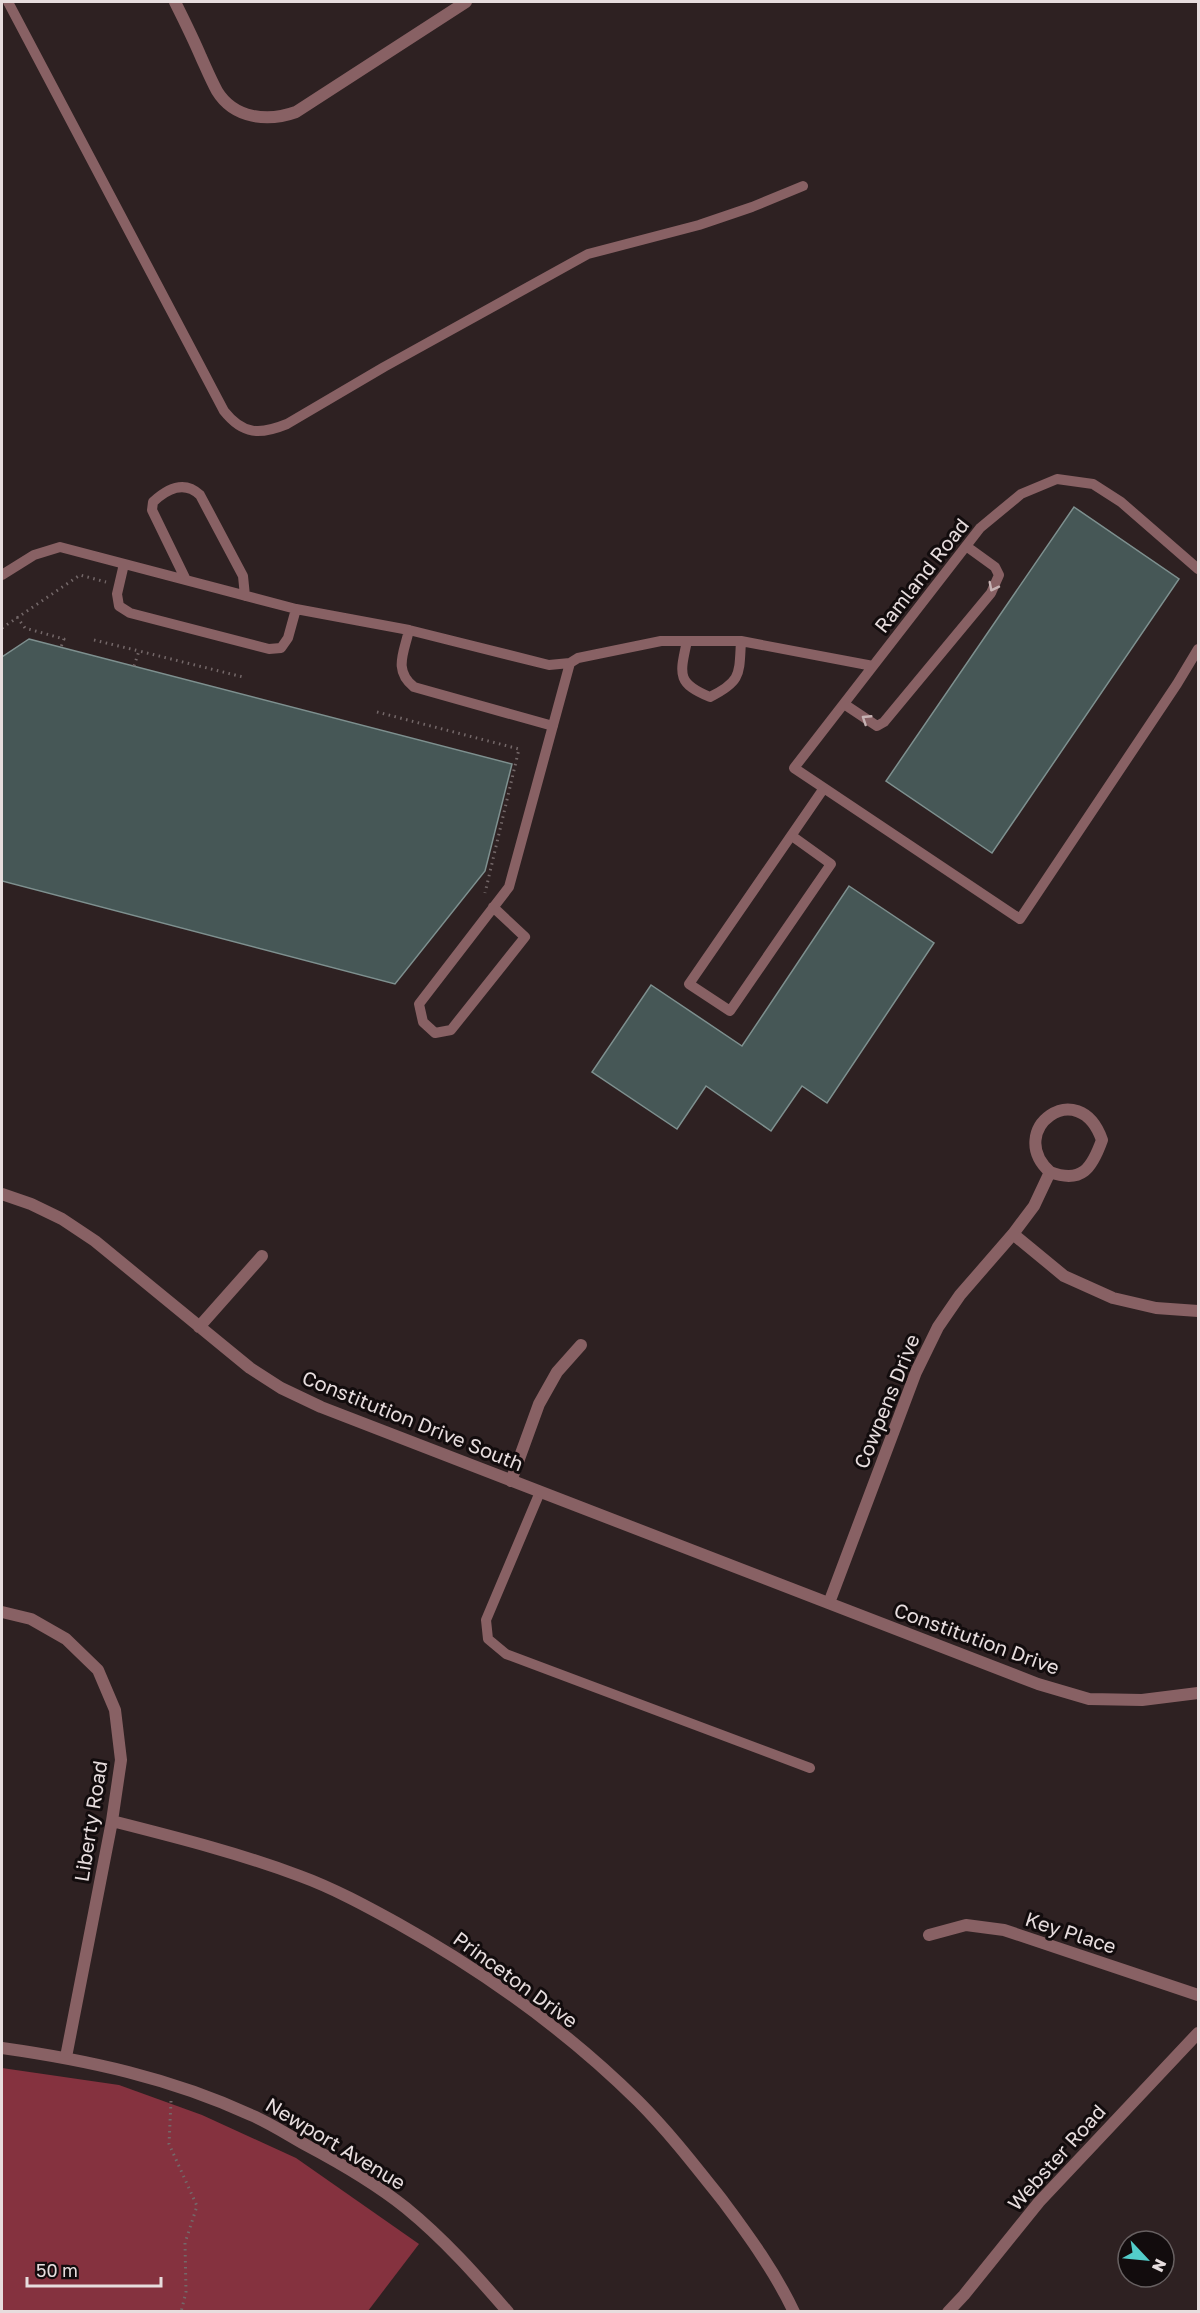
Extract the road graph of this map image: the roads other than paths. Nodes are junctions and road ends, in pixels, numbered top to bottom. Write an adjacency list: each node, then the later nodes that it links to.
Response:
1 (8, 2): 4 (lane)
2 (175, 2): 3 (street)
3 (466, 2)
4 (803, 186)
5 (966, 546): 7 (lane, Ramland Road); 17 (lane, Ramland Road); 18 (lane, one-way to 18)
6 (124, 564): 8 (lane); 9 (lane); 11 (lane)
7 (1198, 569)
8 (2, 575)
9 (186, 580): 10 (lane); 10 (lane)
10 (245, 596): 11 (lane)
11 (296, 609): 12 (lane)
12 (409, 630): 16 (lane); 19 (lane)
13 (687, 641): 14 (lane); 14 (lane); 16 (lane)
14 (741, 641): 17 (lane)
15 (1198, 649): 20 (lane)
16 (570, 663): 19 (lane)
17 (873, 666): 18 (lane, Ramland Road)
18 (844, 704): 20 (lane, Ramland Road)
19 (553, 726): 22 (lane)
20 (824, 788): 21 (lane)
21 (792, 836): 21 (lane)
22 (493, 907): 22 (lane)
23 (1050, 1172): 23 (street); 25 (street, Cowpens Drive)
24 (2, 1194): 28 (street, Constitution Drive South)
25 (1013, 1234): 27 (street); 33 (street, Cowpens Drive)
26 (262, 1256): 28 (street)
27 (1198, 1311)
28 (199, 1327): 30 (street, Constitution Drive South)
29 (581, 1345): 30 (street)
30 (511, 1481): 31 (street, Constitution Drive South)
31 (540, 1492): 32 (street, Constitution Drive South); 36 (lane)
32 (749, 1573): 33 (street, Constitution Drive)
33 (829, 1604): 35 (street, Constitution Drive)
34 (2, 1612): 37 (street, Liberty Road)
35 (1198, 1693)
36 (810, 1768)
37 (112, 1821): 42 (street, Liberty Road); 44 (street, Princeton Drive)
38 (929, 1935): 39 (street, Key Place)
39 (1198, 1995)
40 (1198, 2033): 45 (street, Webster Road)
41 (2, 2048): 42 (street, Newport Avenue)
42 (66, 2057): 43 (street, Newport Avenue)
43 (508, 2312)
44 (794, 2312)
45 (948, 2312)

